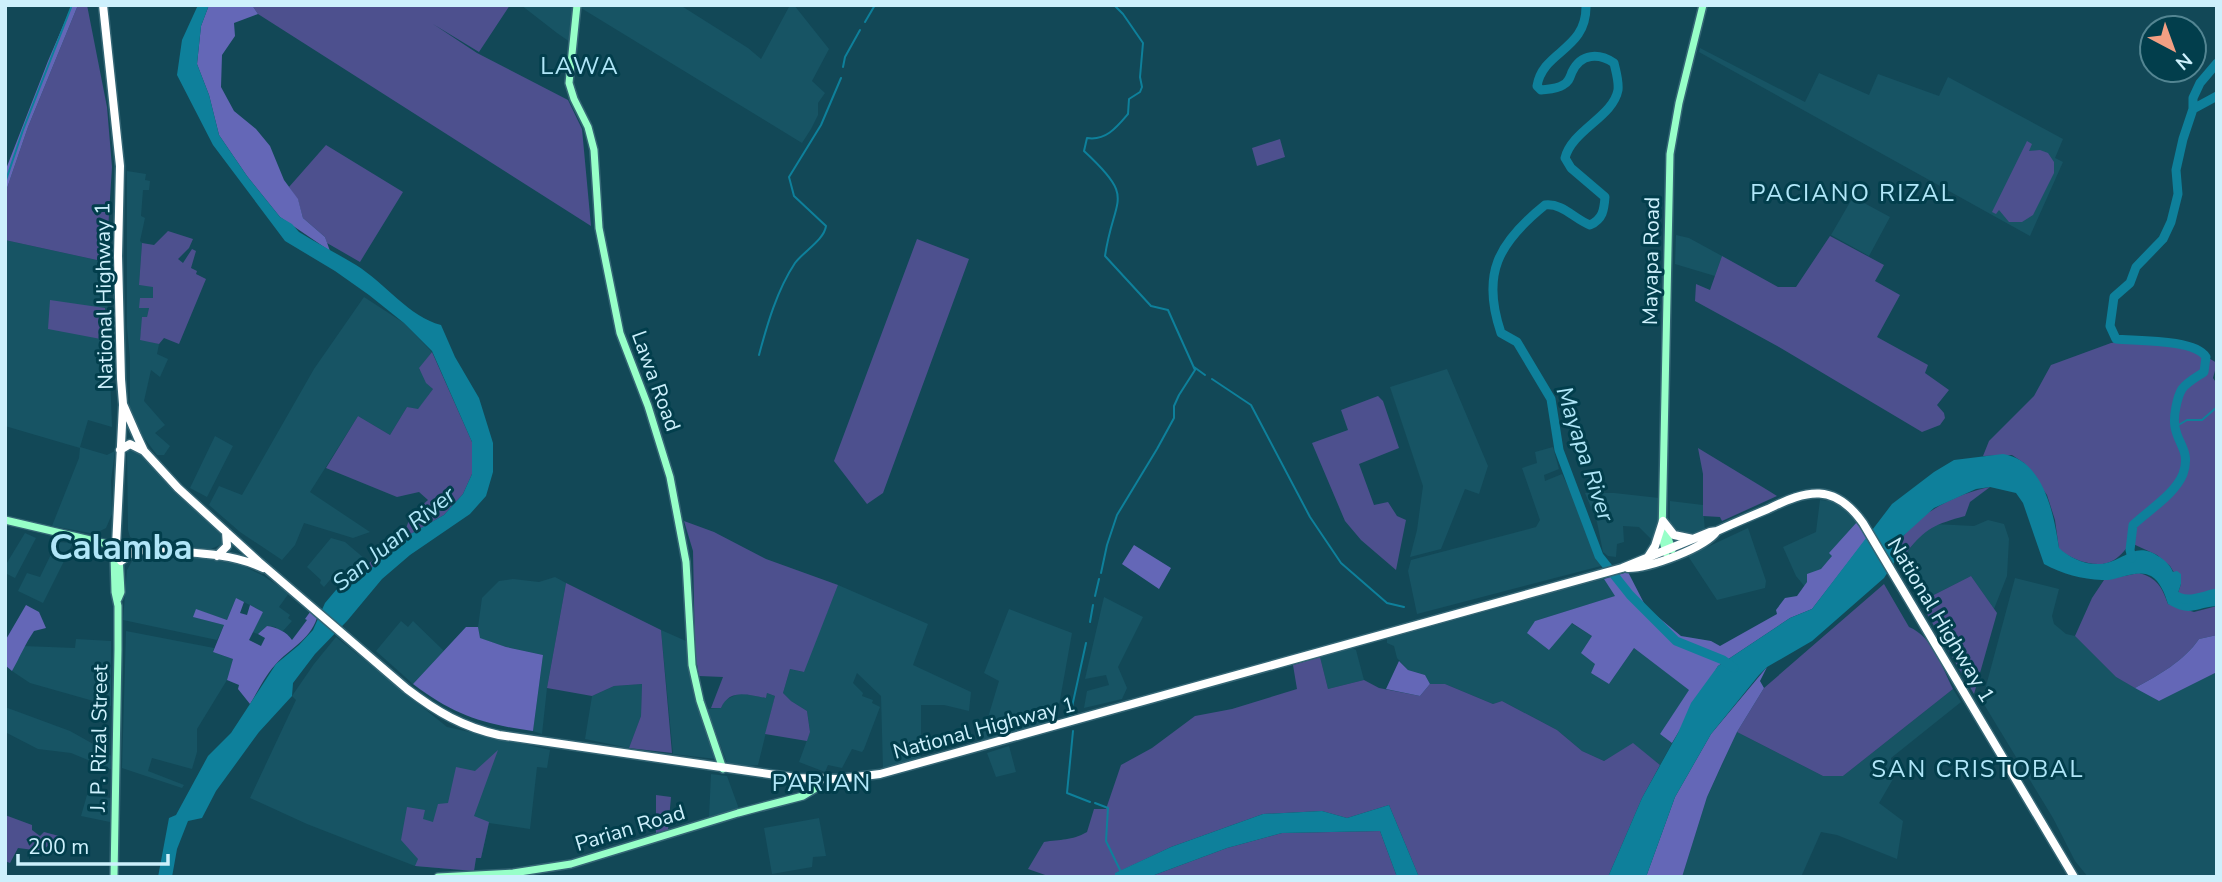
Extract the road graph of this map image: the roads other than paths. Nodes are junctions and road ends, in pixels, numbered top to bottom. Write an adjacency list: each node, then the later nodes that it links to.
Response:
1 (103, 5): 4 (highway, National Highway 1)
2 (577, 5): 23 (main road, Lawa Road)
3 (1703, 5): 10 (main road, Mayapa Road)
4 (123, 404): 5 (highway, National Highway 1); 6 (highway)
5 (136, 436): 6 (highway); 8 (highway, National Highway 1)
6 (120, 439): 7 (highway)
7 (120, 450): 8 (highway); 14 (highway)
8 (144, 451): 11 (highway, National Highway 1)
9 (5, 520): 14 (main road)
10 (1663, 521): 13 (highway); 16 (main road, Mayapa Road); 18 (highway)
11 (226, 531): 17 (highway); 21 (highway, National Highway 1)
12 (1717, 531): 13 (highway, National Highway 1); 16 (highway, National Highway 1); 27 (highway, National Highway 1)
13 (1693, 539): 16 (highway, National Highway 1)
14 (116, 547): 15 (highway, National Highway 1); 19 (main road, J. P. Rizal Street); 22 (main road, J. P. Rizal Street)
15 (142, 551): 17 (highway, National Highway 1); 19 (highway)
16 (1670, 553): 18 (highway, National Highway 1); 20 (highway, National Highway 1)
17 (218, 556): 21 (highway, National Highway 1)
18 (1647, 557): 20 (highway, National Highway 1)
19 (121, 561): 22 (main road, J. P. Rizal Street)
20 (1622, 568): 24 (highway, National Highway 1)
21 (269, 571): 23 (highway, National Highway 1)
22 (117, 600): 25 (main road, J. P. Rizal Street)
23 (723, 769): 24 (highway, National Highway 1)
24 (819, 779): 26 (main road, Parian Road)
25 (114, 877)
26 (438, 877)
27 (2074, 877)

